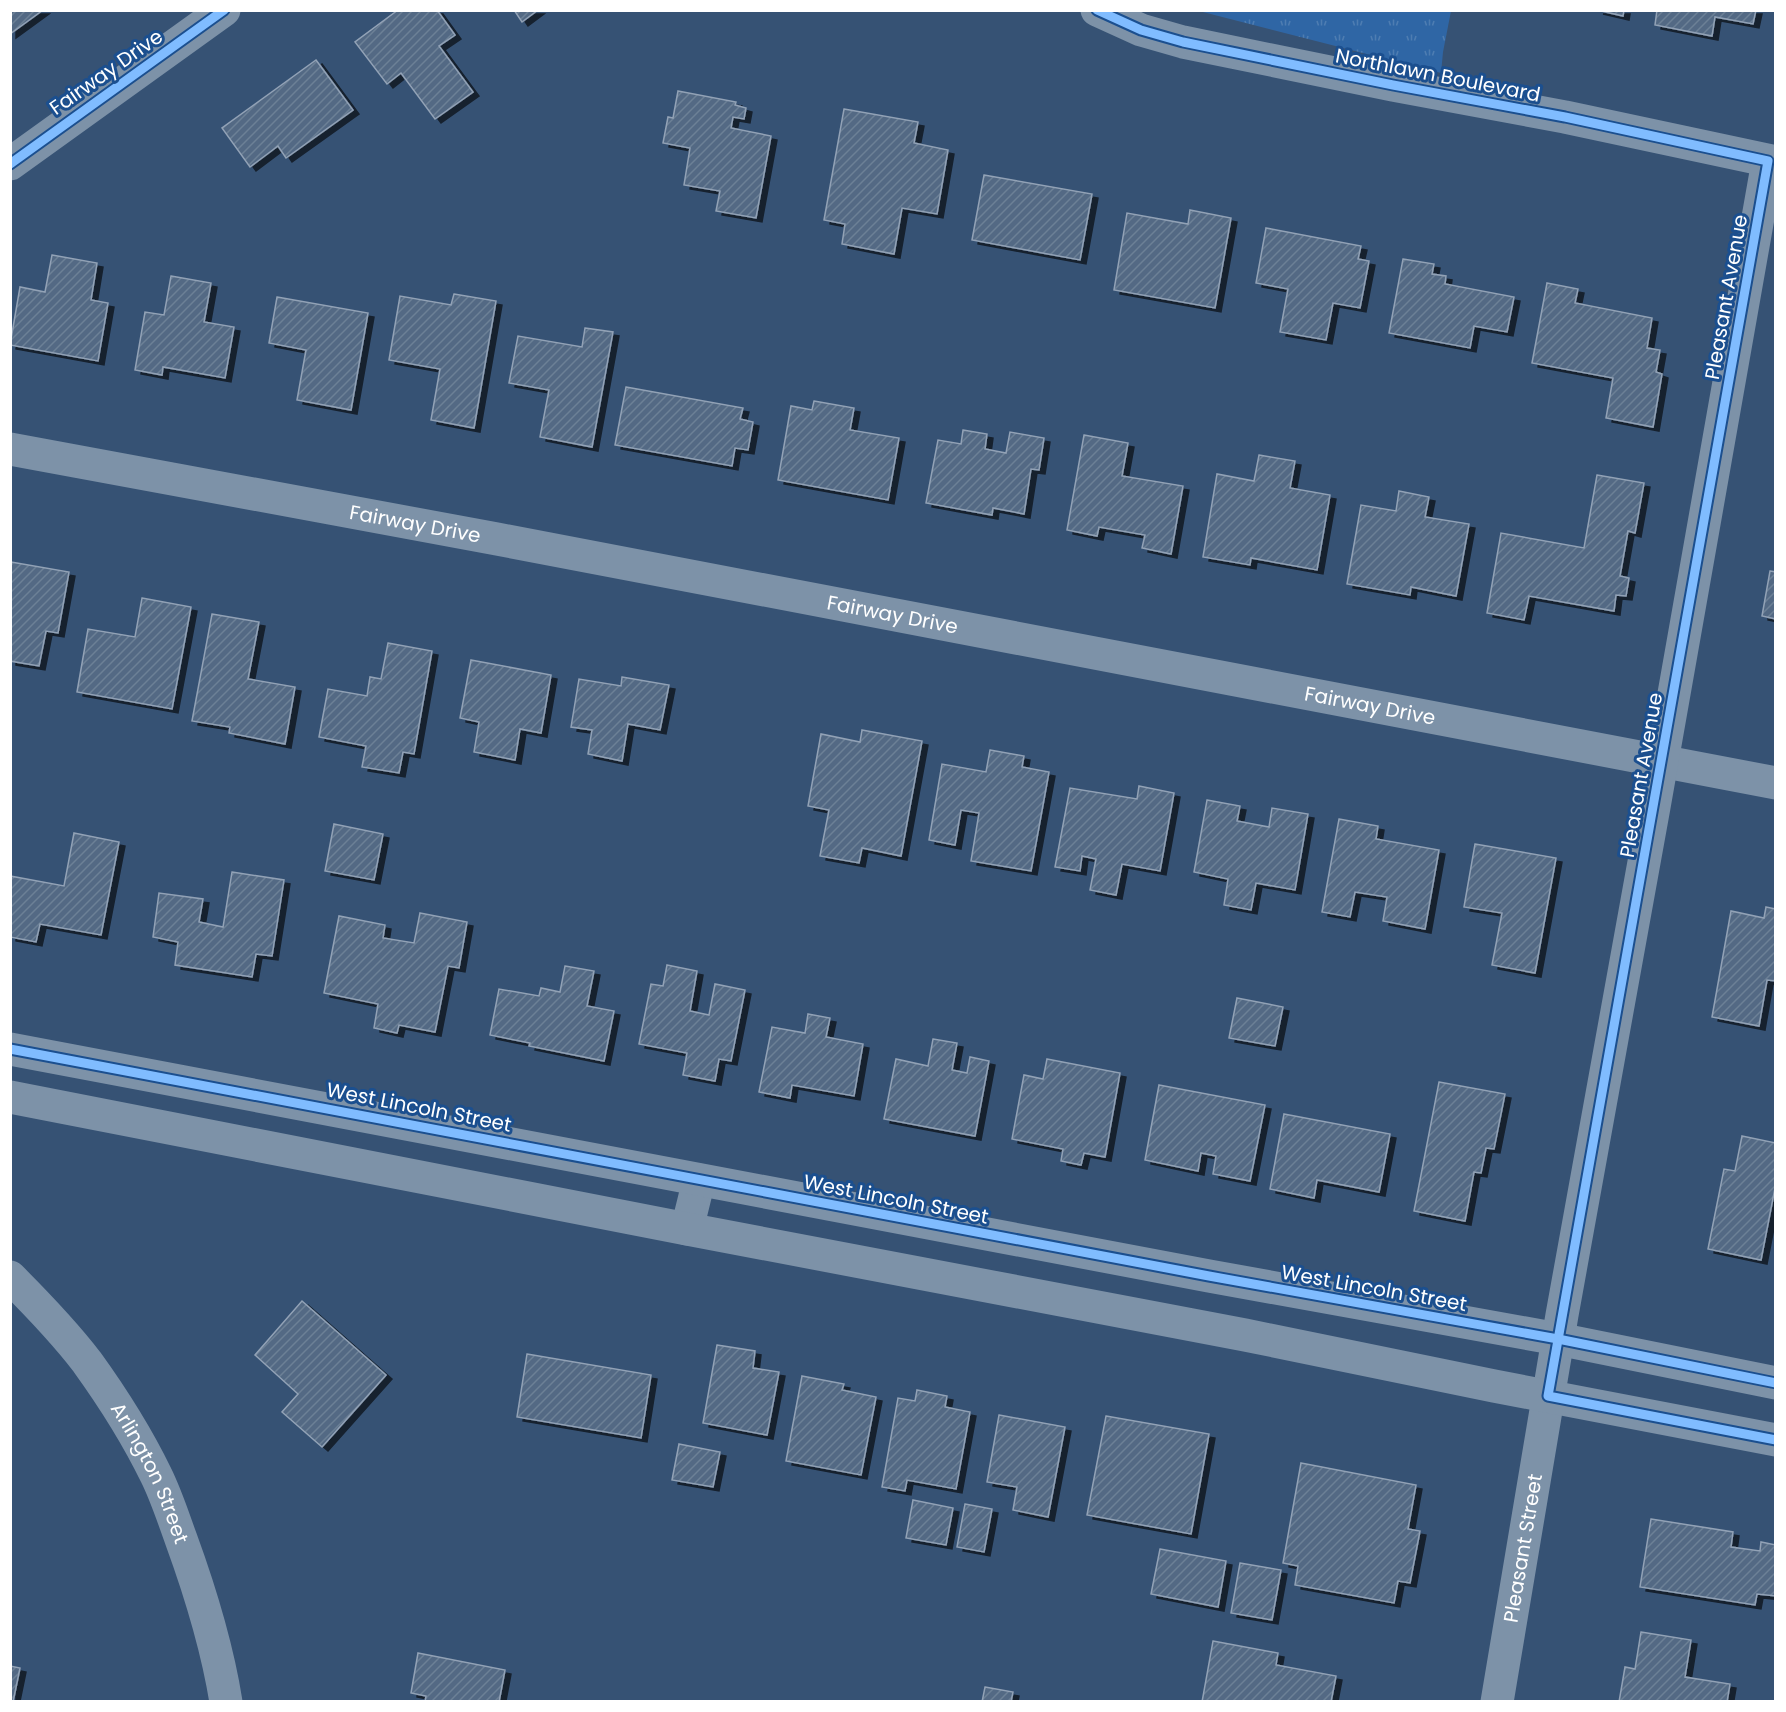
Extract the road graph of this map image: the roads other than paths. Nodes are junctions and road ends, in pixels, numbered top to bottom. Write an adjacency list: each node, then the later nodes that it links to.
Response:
1 (224, 10): 4 (street, Fairway Drive)
2 (1097, 10): 3 (street, Northlawn Boulevard)
3 (1772, 161): 6 (street, Pleasant Avenue)
4 (10, 164)
5 (10, 449): 6 (street, Fairway Drive)
6 (1662, 761): 7 (street, Fairway Drive); 13 (street, Pleasant Avenue)
7 (1776, 783)
8 (10, 1049): 10 (street, West Lincoln Street)
9 (10, 1097): 11 (street)
10 (699, 1180): 11 (street); 13 (street, West Lincoln Street)
11 (687, 1229): 15 (street)
12 (10, 1277): 17 (street, Arlington Street)
13 (1558, 1339): 14 (street, West Lincoln Street); 15 (street, Pleasant Avenue)
14 (1776, 1383)
15 (1548, 1396): 16 (street); 18 (street, Pleasant Street)
16 (1776, 1440)
17 (226, 1701)
18 (1497, 1701)

